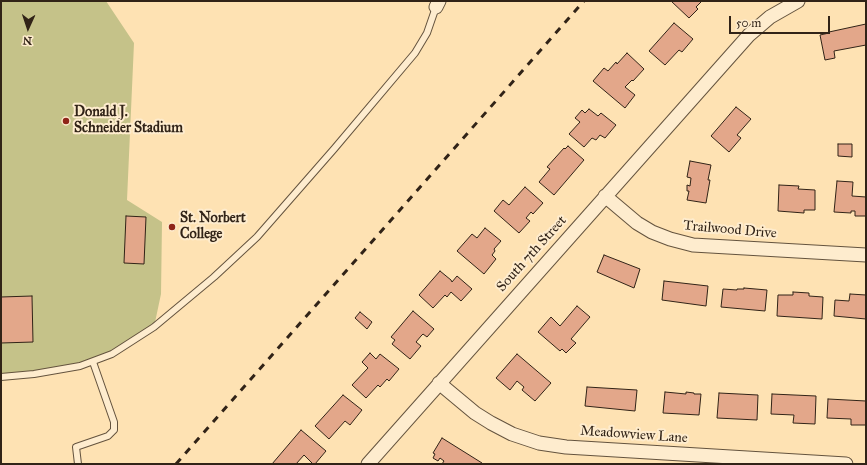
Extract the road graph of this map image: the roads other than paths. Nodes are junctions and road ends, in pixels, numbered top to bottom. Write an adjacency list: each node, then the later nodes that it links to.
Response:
1 (798, 1): 3 (street, South 7th Street)
2 (438, 4): 5 (lane)
3 (605, 196): 4 (street, Trailwood Drive); 7 (street, South 7th Street)
4 (866, 255)
5 (93, 362): 6 (lane); 9 (lane)
6 (1, 376)
7 (439, 383): 8 (street, Meadowview Lane); 10 (street, South 7th Street)
8 (787, 462): 11 (street, Meadowview Lane)
9 (78, 464)
10 (368, 464)
11 (846, 464)

